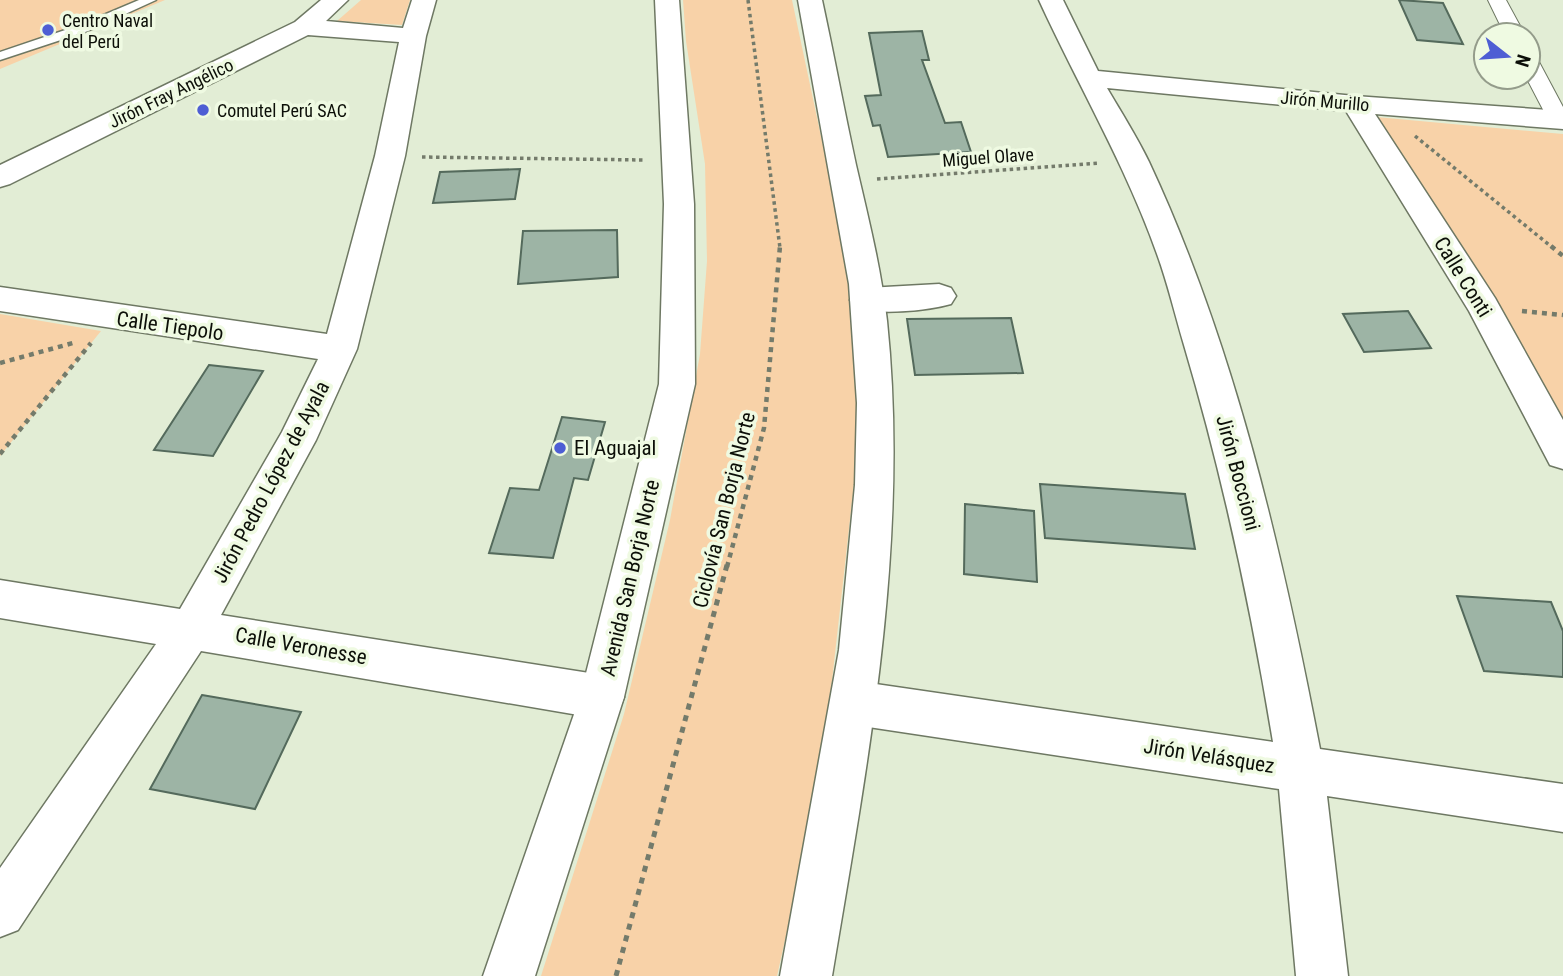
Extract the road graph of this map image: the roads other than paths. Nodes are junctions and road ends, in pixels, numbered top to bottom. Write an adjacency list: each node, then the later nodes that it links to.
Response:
1 (150, 0): 11 (lane)
2 (336, 0): 9 (street, Jirón Fray Angélico)
3 (424, 0): 10 (street, Jirón Pedro López de Ayala)
4 (667, 0): 24 (street, Avenida San Borja Norte)
5 (810, 0): 19 (street)
6 (1051, 0): 12 (street, Jirón Boccioni)
7 (1497, 0): 8 (street)
8 (1508, 21)
9 (304, 27): 10 (street); 16 (street, Jirón Fray Angélico)
10 (413, 36): 20 (street, Jirón Pedro López de Ayala)
11 (0, 56)
12 (1088, 78): 14 (street, Jirón Murillo); 26 (street, Jirón Boccioni)
13 (1542, 85): 15 (street)
14 (1355, 104): 15 (street, Jirón Murillo); 21 (street, Calle Conti)
15 (1561, 120)
16 (0, 177)
17 (939, 296): 19 (street)
18 (0, 299): 20 (street, Calle Tiepolo)
19 (867, 300): 25 (street)
20 (340, 349): 23 (street, Jirón Pedro López de Ayala)
21 (1563, 454)
22 (0, 599): 23 (street, Calle Veronesse)
23 (192, 628): 24 (street, Calle Veronesse); 28 (street, Jirón Pedro López de Ayala)
24 (602, 697): 29 (street, Avenida San Borja Norte)
25 (855, 703): 26 (street, Jirón Velásquez); 30 (street)
26 (1301, 770): 27 (street, Jirón Velásquez); 31 (street, Jirón Boccioni)
27 (1563, 808)
28 (0, 912)
29 (509, 976)
30 (806, 976)
31 (1322, 976)

